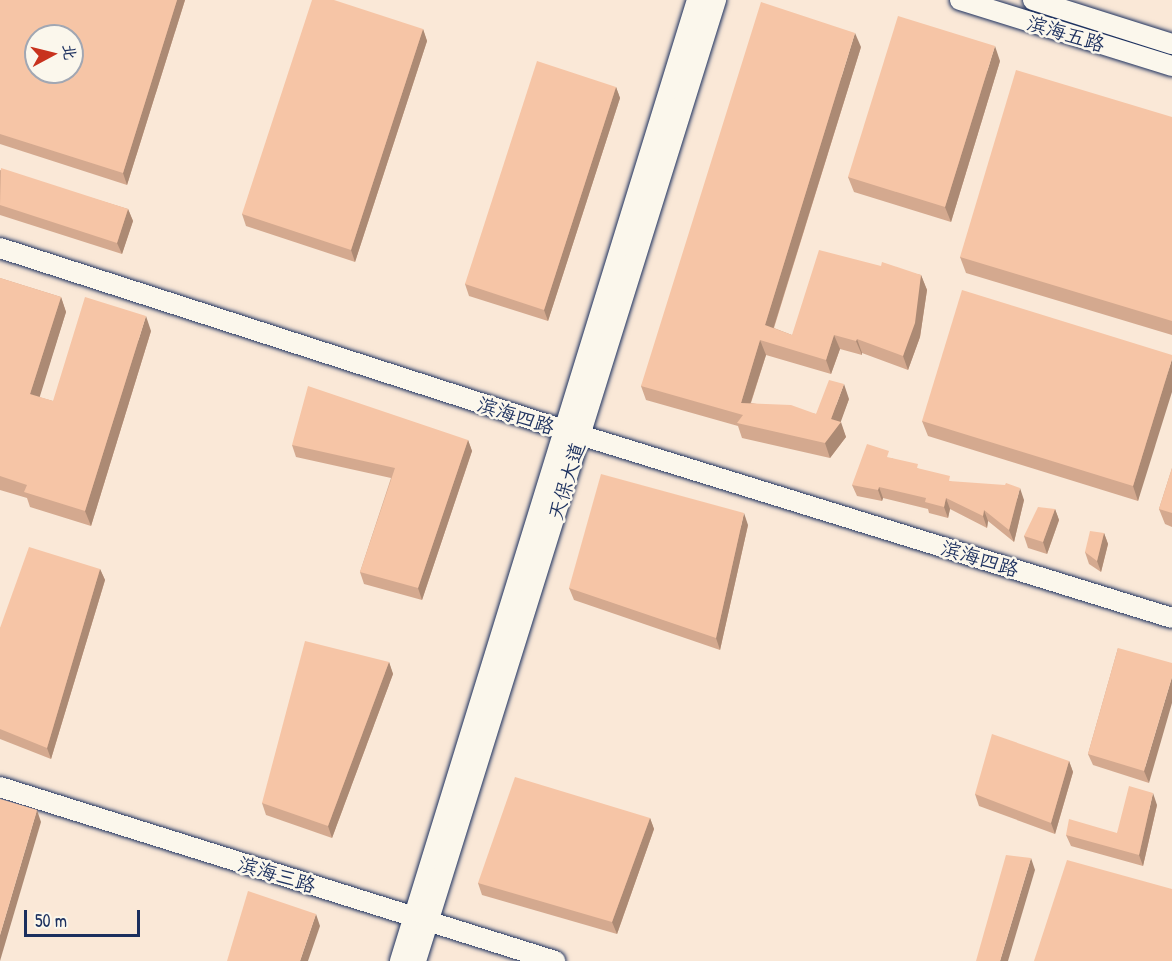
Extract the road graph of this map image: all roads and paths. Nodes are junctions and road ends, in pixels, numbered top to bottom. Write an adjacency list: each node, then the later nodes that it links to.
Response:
1 (697, 0): 8 (street, 天保大道)
2 (716, 0): 8 (street, 天保大道)
3 (960, 0): 6 (street, 滨海五路)
4 (1033, 0): 5 (street, 滨海五路)
5 (1172, 44)
6 (1172, 66)
7 (0, 248): 8 (street, 滨海四路)
8 (572, 432): 9 (street, 滨海四路); 11 (street, 天保大道)
9 (1172, 618)
10 (0, 787): 11 (street, 滨海三路)
11 (421, 919): 12 (street, 天保大道); 13 (street, 天保大道); 14 (street, 滨海三路)
12 (400, 961)
13 (416, 961)
14 (555, 961)

